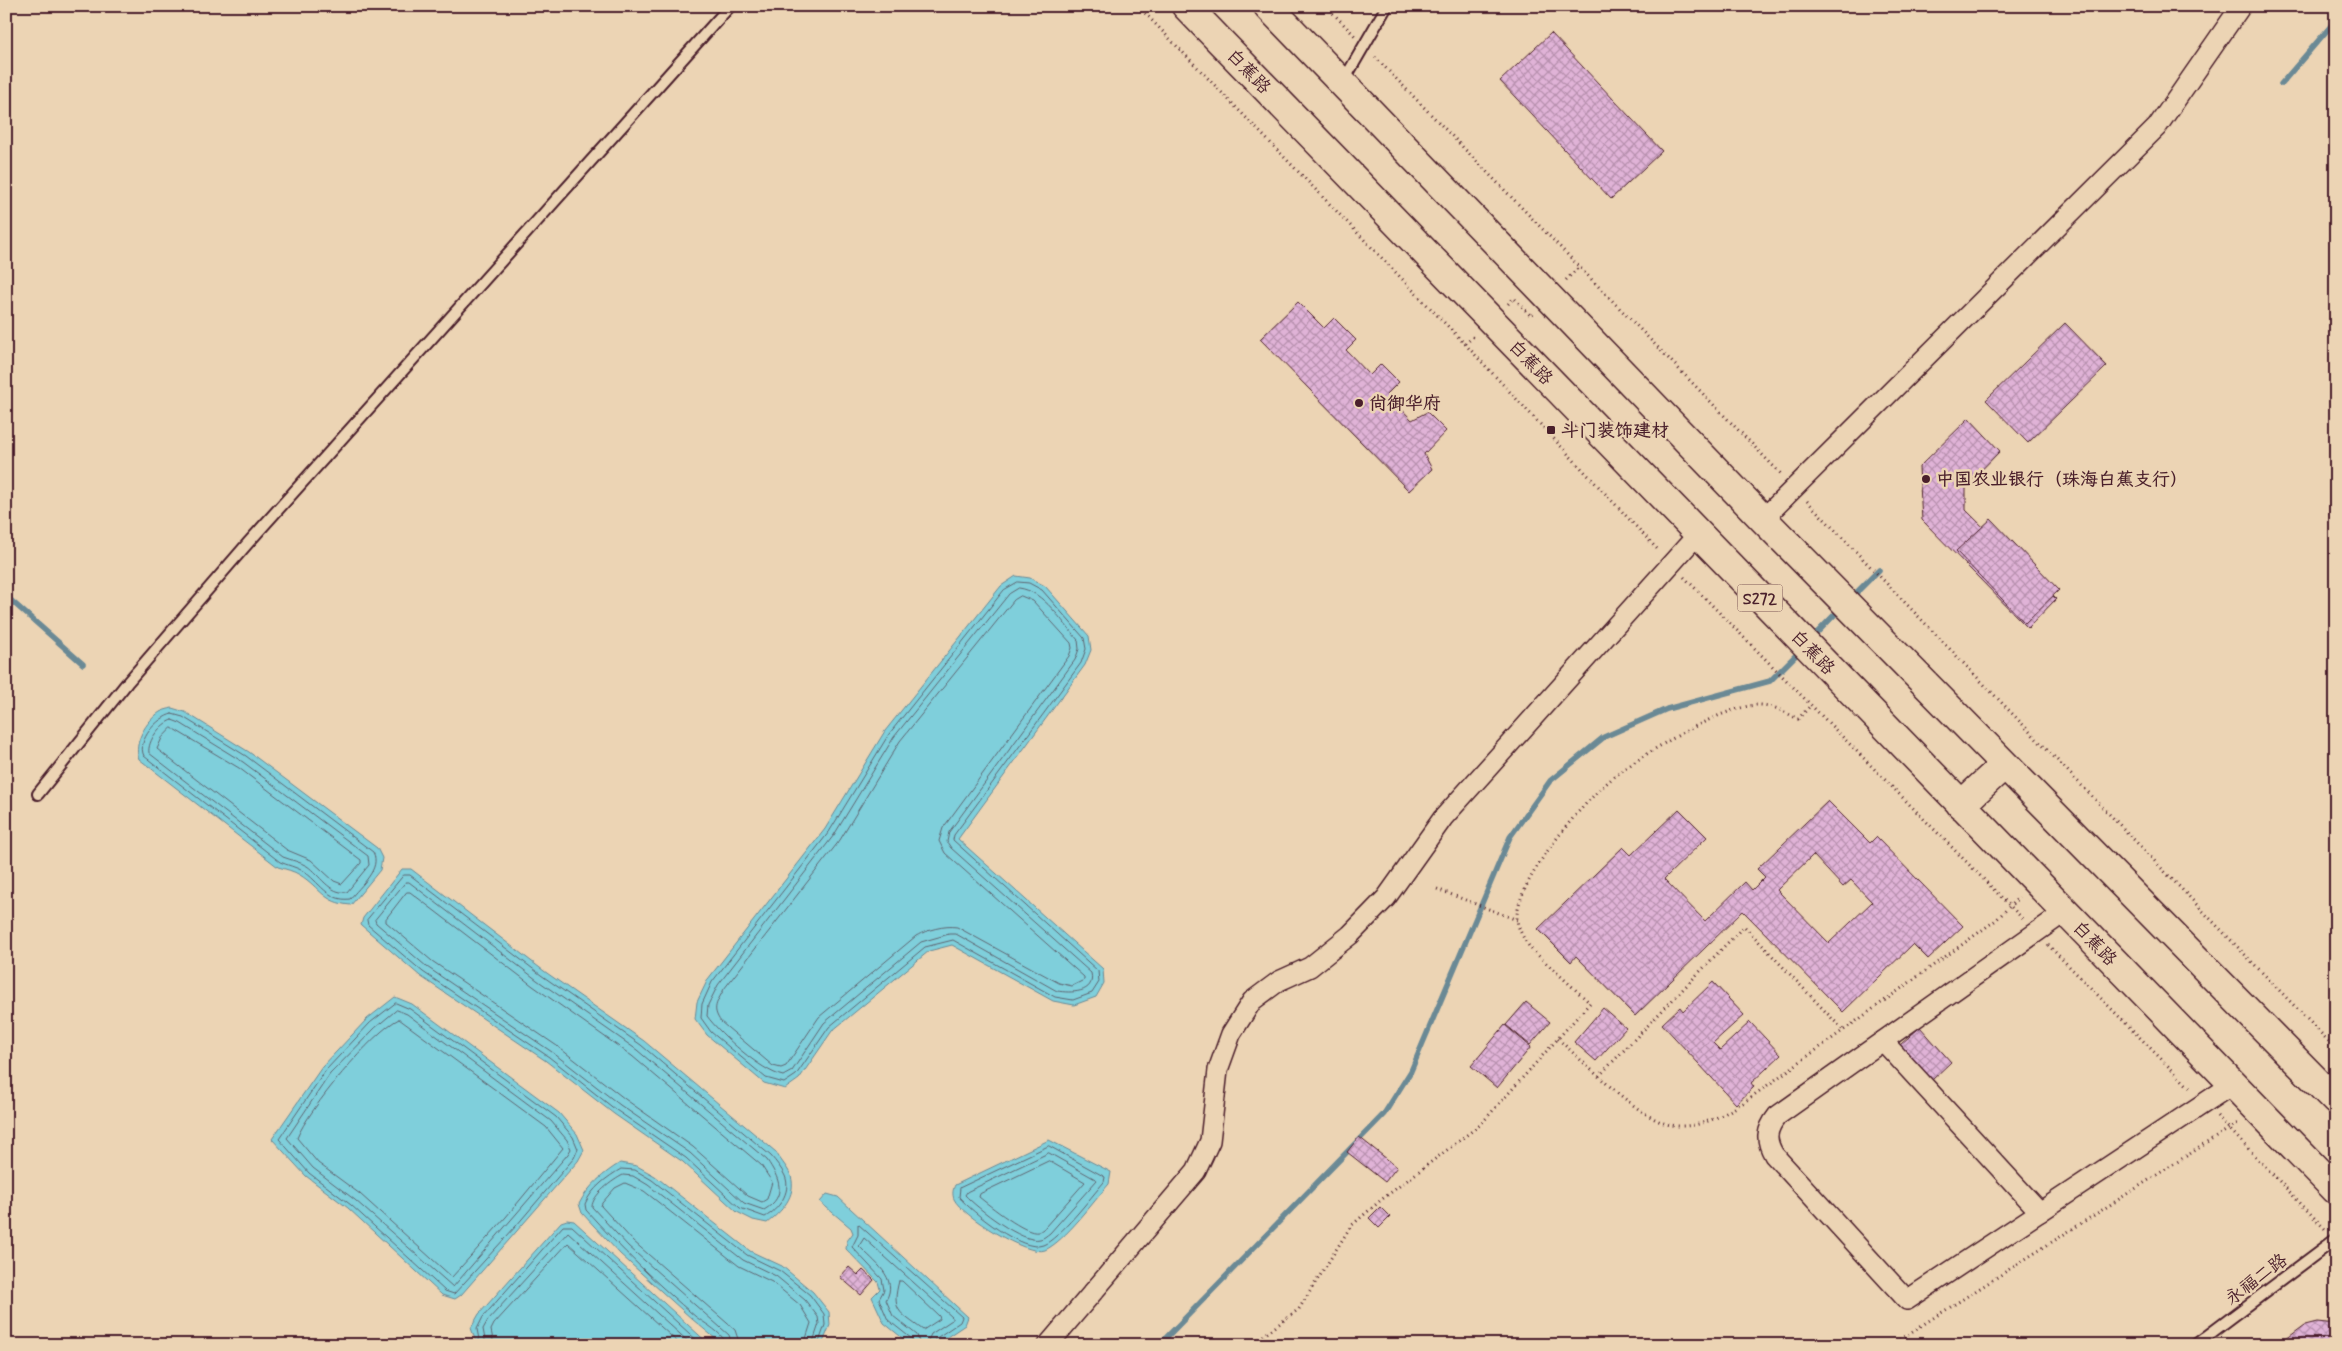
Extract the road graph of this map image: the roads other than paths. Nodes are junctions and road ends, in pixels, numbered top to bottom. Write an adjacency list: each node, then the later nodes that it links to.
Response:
1 (730, 6): 10 (lane)
2 (1186, 6): 8 (main road, 白蕉路 / S272)
3 (1268, 6): 6 (main road)
4 (1387, 6): 6 (lane)
5 (2241, 6): 7 (street)
6 (1342, 83): 7 (main road)
7 (1763, 519): 9 (main road)
8 (1698, 534): 11 (main road, 白蕉路 / S272); 19 (street)
9 (2004, 765): 11 (main road); 15 (main road)
10 (38, 794)
11 (1961, 805): 12 (main road, 白蕉路 / S272)
12 (2065, 912): 13 (street); 14 (main road, 白蕉路 / S272)
13 (1883, 1041): 17 (street); 17 (street)
14 (2233, 1084): 16 (main road, 白蕉路 / S272); 17 (street)
15 (2336, 1101)
16 (2336, 1190)
17 (2040, 1212)
18 (2336, 1239): 20 (lane, 永福二路)
19 (1048, 1345)
20 (2195, 1345)

